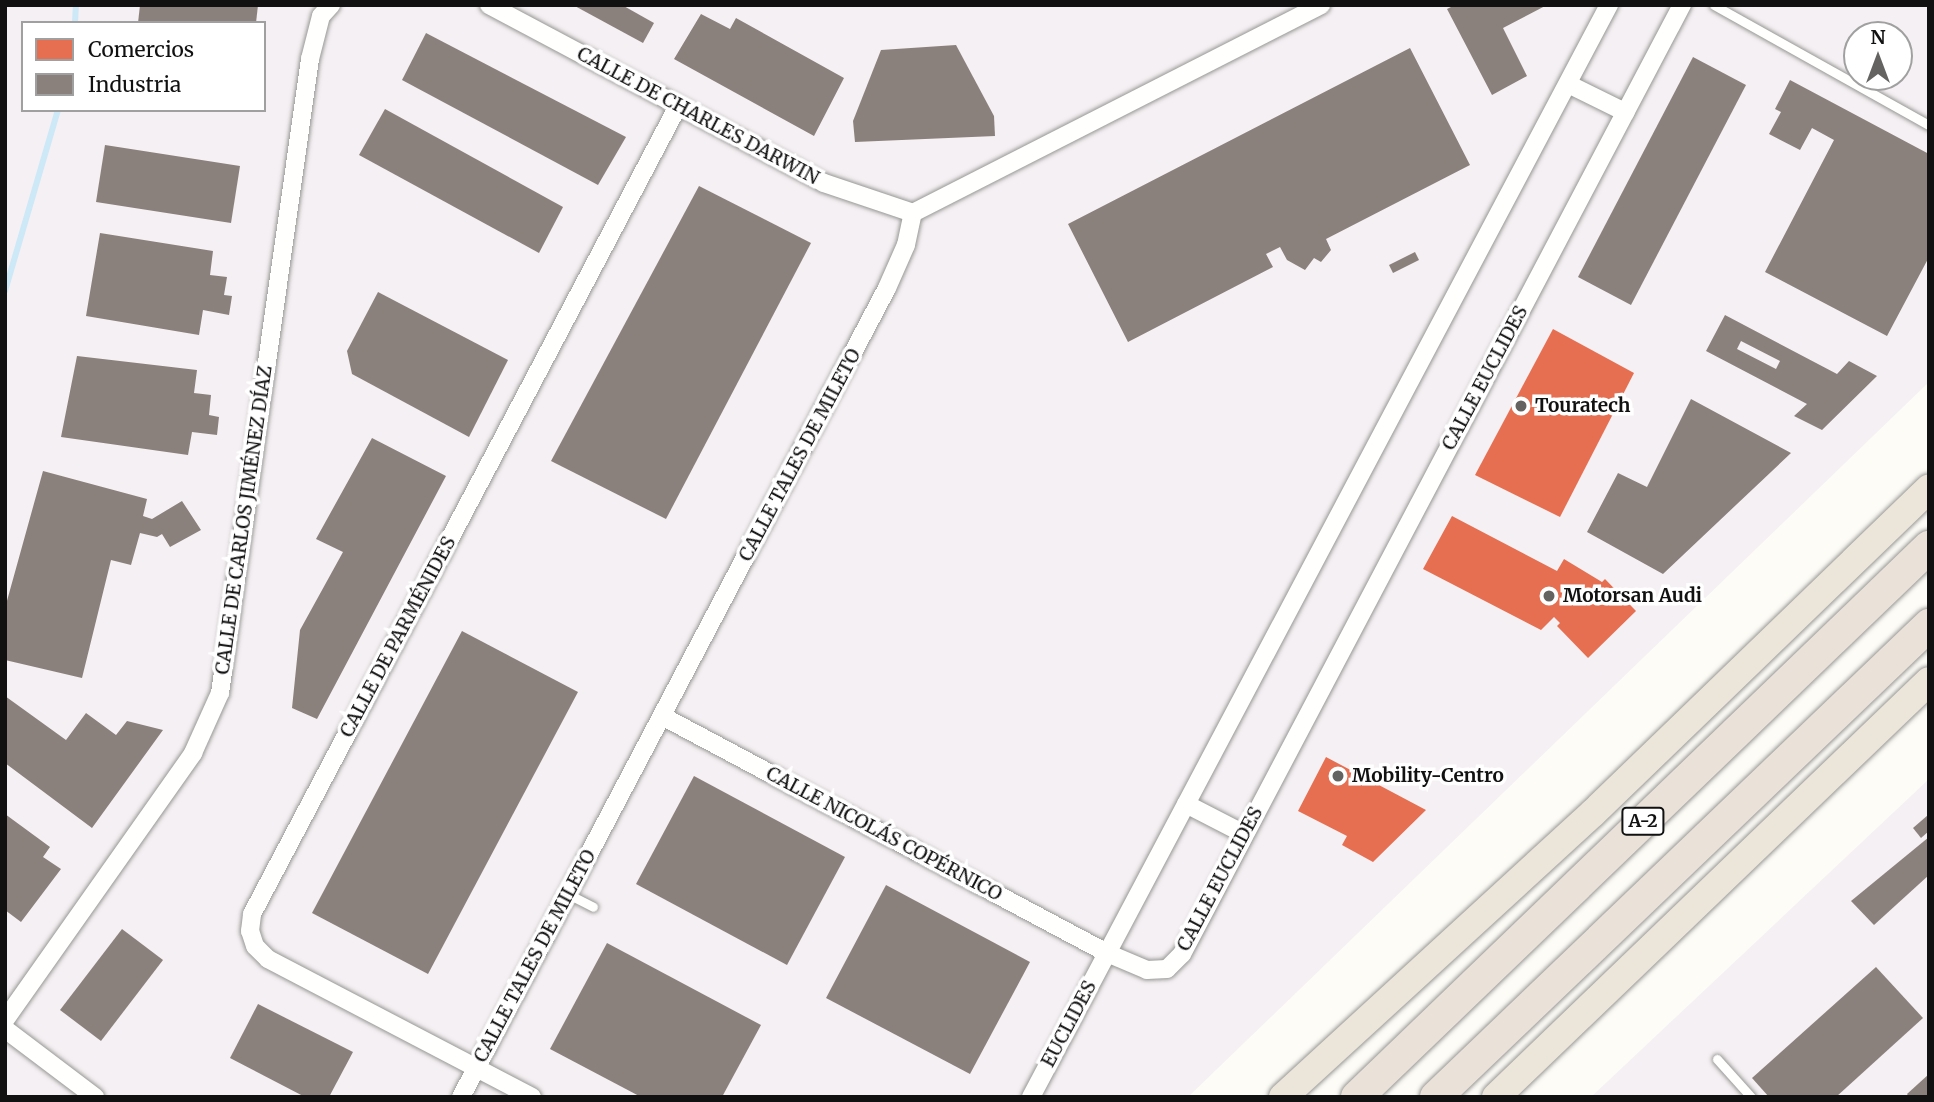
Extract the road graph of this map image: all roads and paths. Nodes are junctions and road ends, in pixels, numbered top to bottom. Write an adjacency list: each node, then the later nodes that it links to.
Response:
1 (331, 5): 22 (street, CALLE DE CARLOS JIMÉNEZ DÍAZ)
2 (489, 5): 8 (street, CALLE DE CHARLES DARWIN)
3 (1321, 5): 11 (street)
4 (1609, 5): 7 (street)
5 (1682, 5): 9 (street, CALLE EUCLIDES)
6 (1714, 5): 10 (lane)
7 (1568, 84): 9 (street); 17 (street)
8 (678, 106): 11 (street, CALLE DE CHARLES DARWIN); 25 (street, CALLE DE PARMÉNIDES)
9 (1625, 112): 18 (street, CALLE EUCLIDES)
10 (1929, 125)
11 (913, 213): 16 (street, CALLE TALES DE MILETO)
12 (1929, 488): 30 (highway)
13 (1929, 547): 31 (highway, A-2)
14 (1929, 625): 32 (highway)
15 (1929, 681): 33 (highway)
16 (662, 716): 19 (street, CALLE TALES DE MILETO); 21 (street, CALLE NICOLÁS COPÉRNICO)
17 (1186, 804): 18 (street); 21 (street)
18 (1244, 834): 21 (street, CALLE EUCLIDES)
19 (568, 894): 20 (lane); 25 (street, CALLE TALES DE MILETO)
20 (593, 907)
21 (1107, 953): 29 (street, EUCLIDES)
22 (5, 1020)
23 (5, 1030): 26 (street)
24 (1717, 1059): 34 (lane)
25 (477, 1068): 27 (street, CALLE TALES DE MILETO); 28 (street, CALLE DE PARMÉNIDES)
26 (95, 1097)
27 (461, 1097)
28 (532, 1097)
29 (1031, 1097)
30 (1283, 1097)
31 (1357, 1097)
32 (1436, 1097)
33 (1496, 1097)
34 (1752, 1097)

